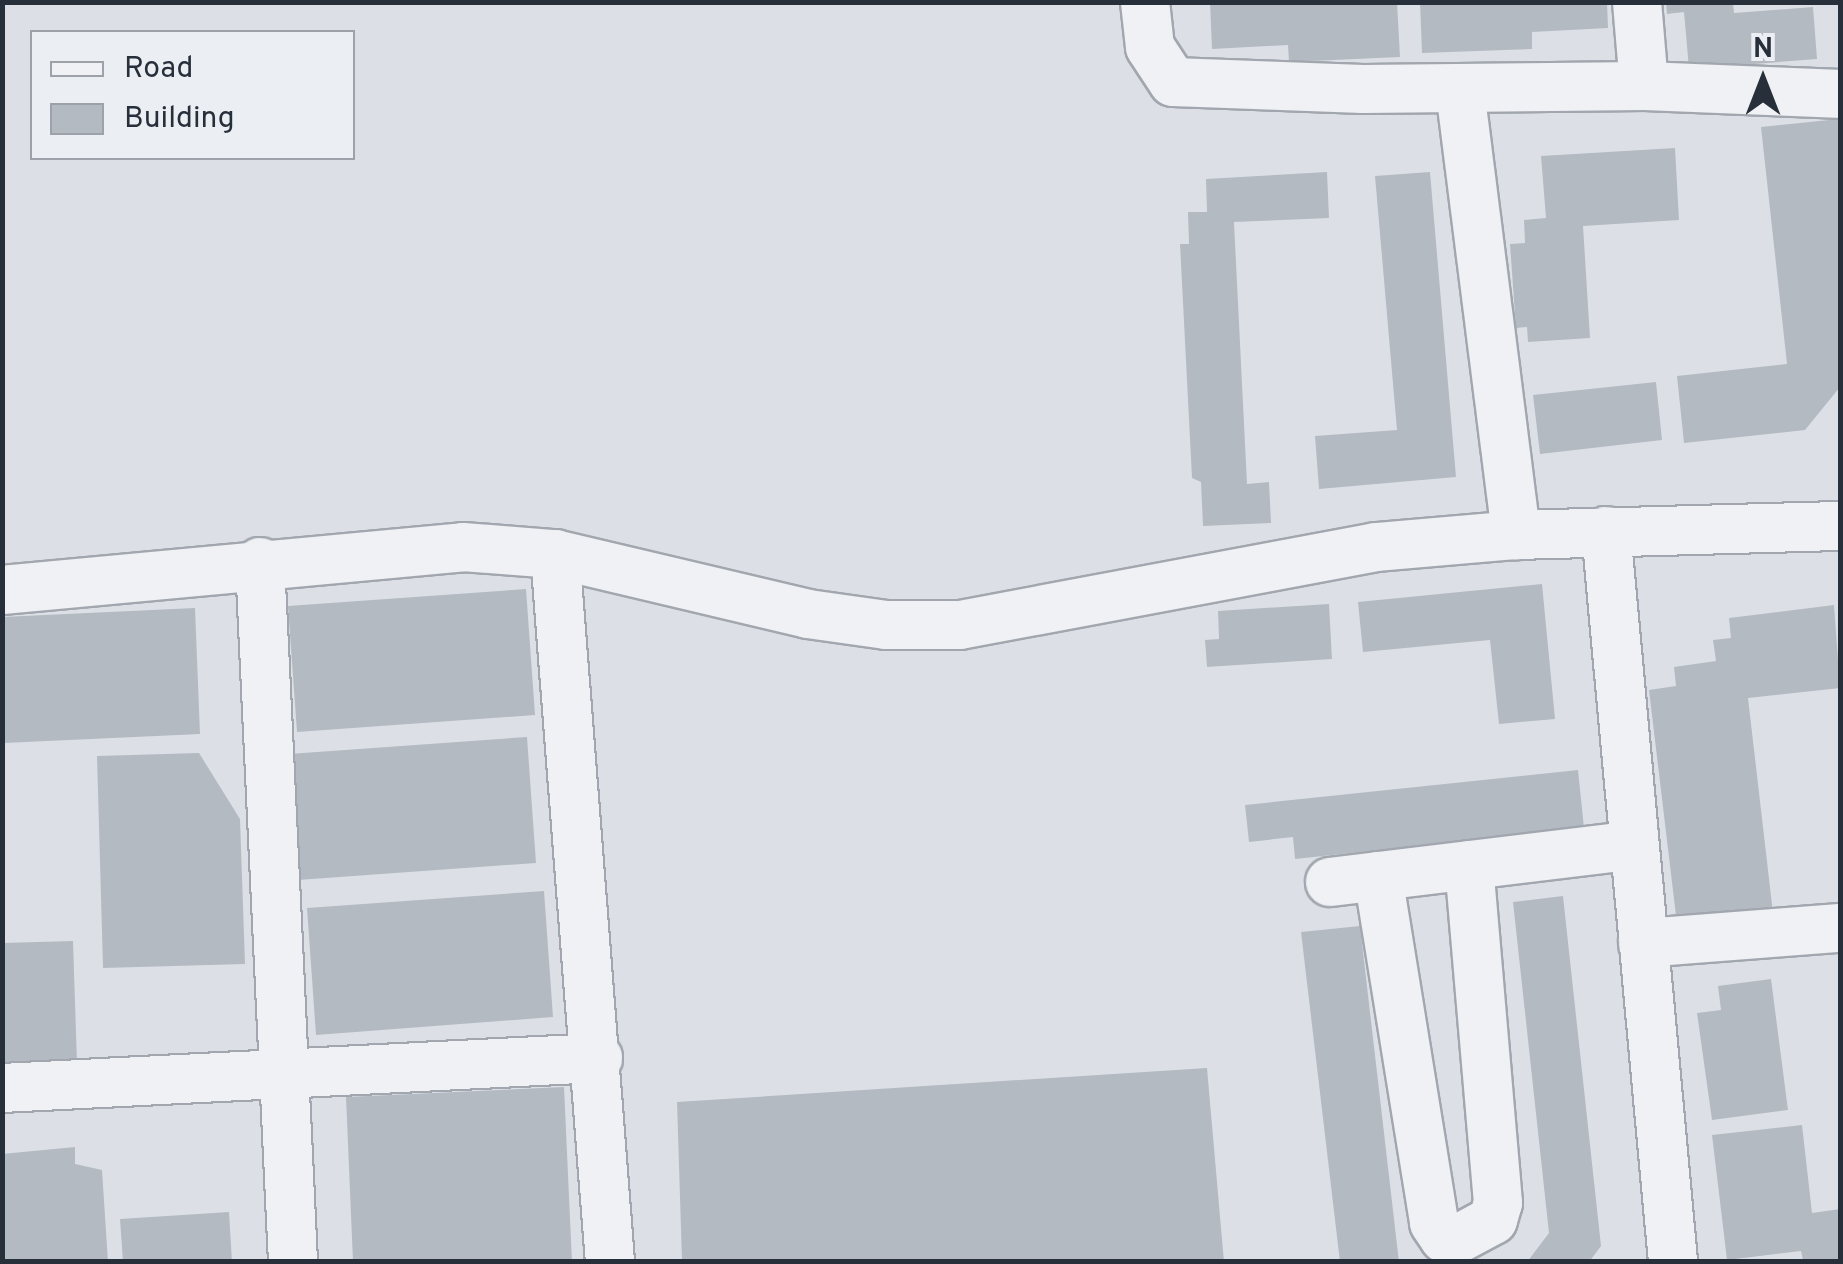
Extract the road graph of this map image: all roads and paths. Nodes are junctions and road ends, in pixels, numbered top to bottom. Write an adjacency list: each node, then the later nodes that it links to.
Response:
1 (1145, 2): 4 (street)
2 (1637, 2): 3 (street)
3 (1644, 86): 4 (street); 5 (street)
4 (1460, 90): 8 (street)
5 (1840, 94)
6 (1840, 526): 7 (street)
7 (1606, 531): 8 (street); 12 (street)
8 (1516, 535): 9 (street)
9 (555, 554): 10 (street); 18 (street)
10 (260, 562): 11 (street); 19 (street)
11 (2, 590)
12 (1634, 845): 13 (street); 17 (street)
13 (1469, 865): 14 (street); 14 (street)
14 (1378, 876): 15 (street)
15 (1330, 882)
16 (1840, 928): 17 (street)
17 (1643, 943): 23 (street)
18 (598, 1058): 19 (street); 22 (street)
19 (282, 1074): 20 (street); 21 (street)
20 (2, 1088)
21 (293, 1262)
22 (610, 1262)
23 (1673, 1262)

